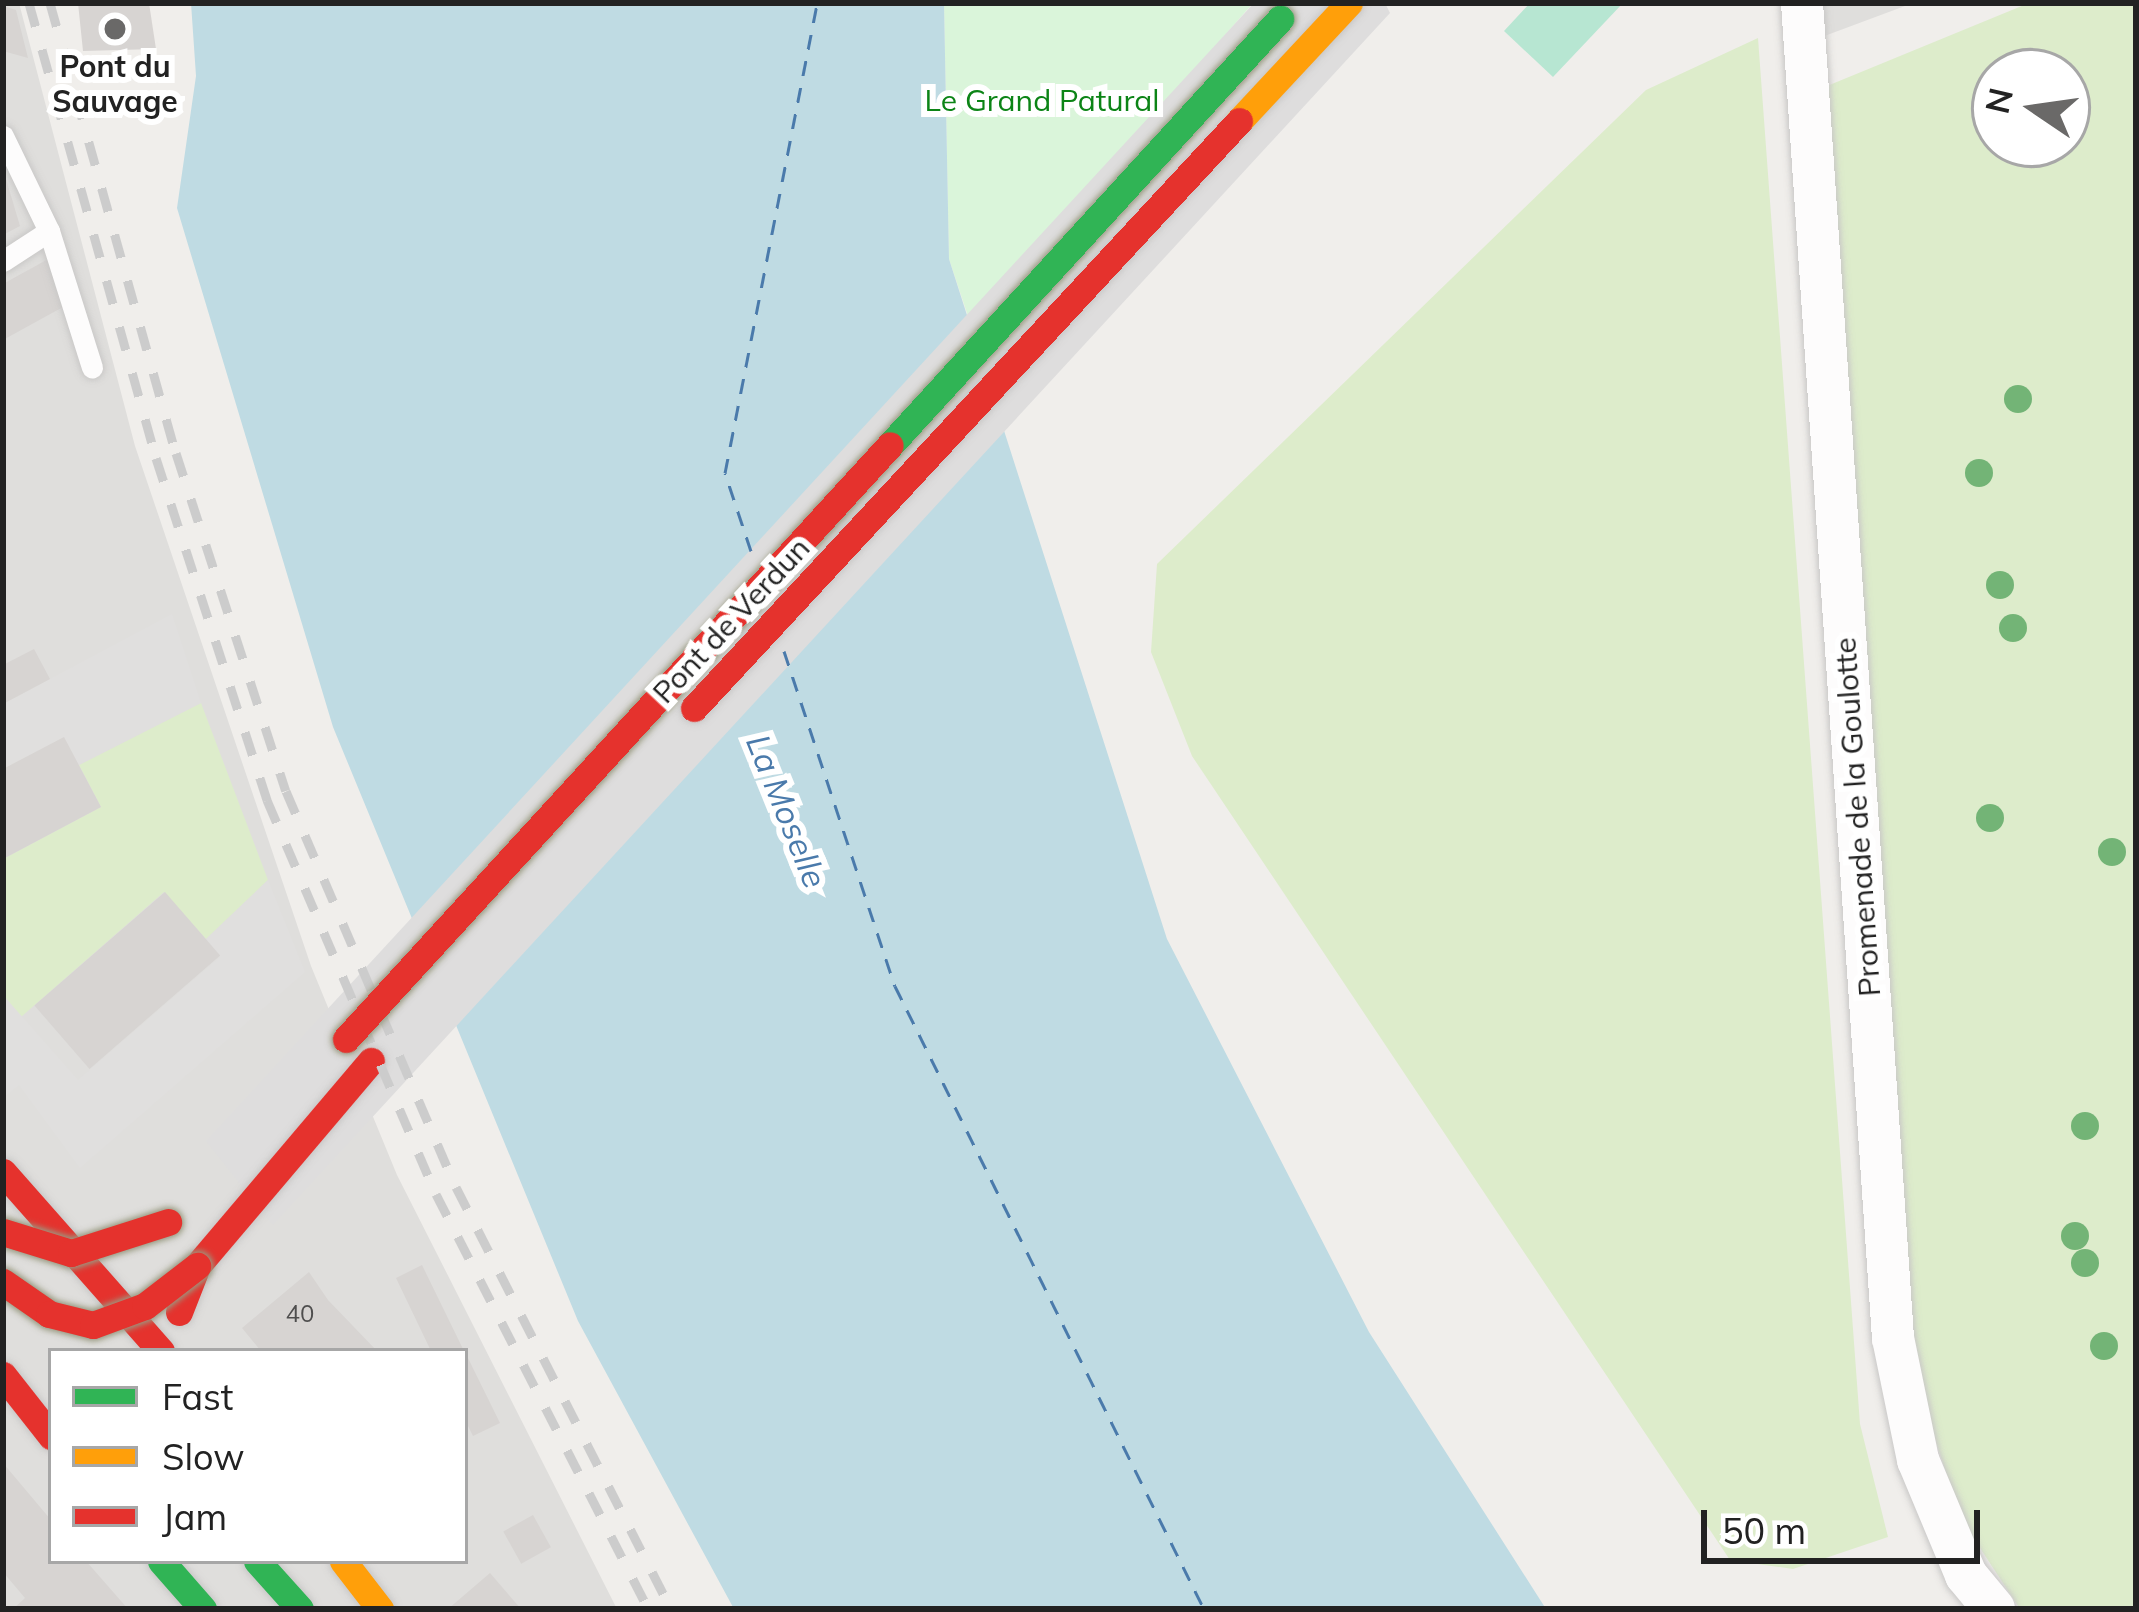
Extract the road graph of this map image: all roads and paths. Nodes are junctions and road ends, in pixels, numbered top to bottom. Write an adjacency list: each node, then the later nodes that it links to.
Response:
1 (1349, 3): 11 (main road, Pont de Verdun)
2 (1802, 3): 25 (street, Promenade de la Goulotte)
3 (1289, 11): 8 (main road, Pont de Verdun, bridge)
4 (3, 136): 5 (lane)
5 (50, 231): 6 (lane); 7 (lane)
6 (3, 261)
7 (92, 368)
8 (330, 1057)
9 (3, 1172): 15 (main road)
10 (3, 1232): 13 (main road, bridge)
11 (197, 1266): 13 (main road, Pont de Verdun, bridge); 16 (main road, Pont de Verdun)
12 (3, 1282): 13 (main road, bridge)
13 (109, 1322): 14 (main road)
14 (105, 1348)
15 (161, 1348)
16 (165, 1348)
17 (3, 1375): 18 (main road)
18 (48, 1432)
19 (164, 1564): 22 (main road)
20 (260, 1564): 23 (main road)
21 (346, 1564): 24 (main road)
22 (203, 1609)
23 (300, 1609)
24 (380, 1609)
25 (1994, 1609)

